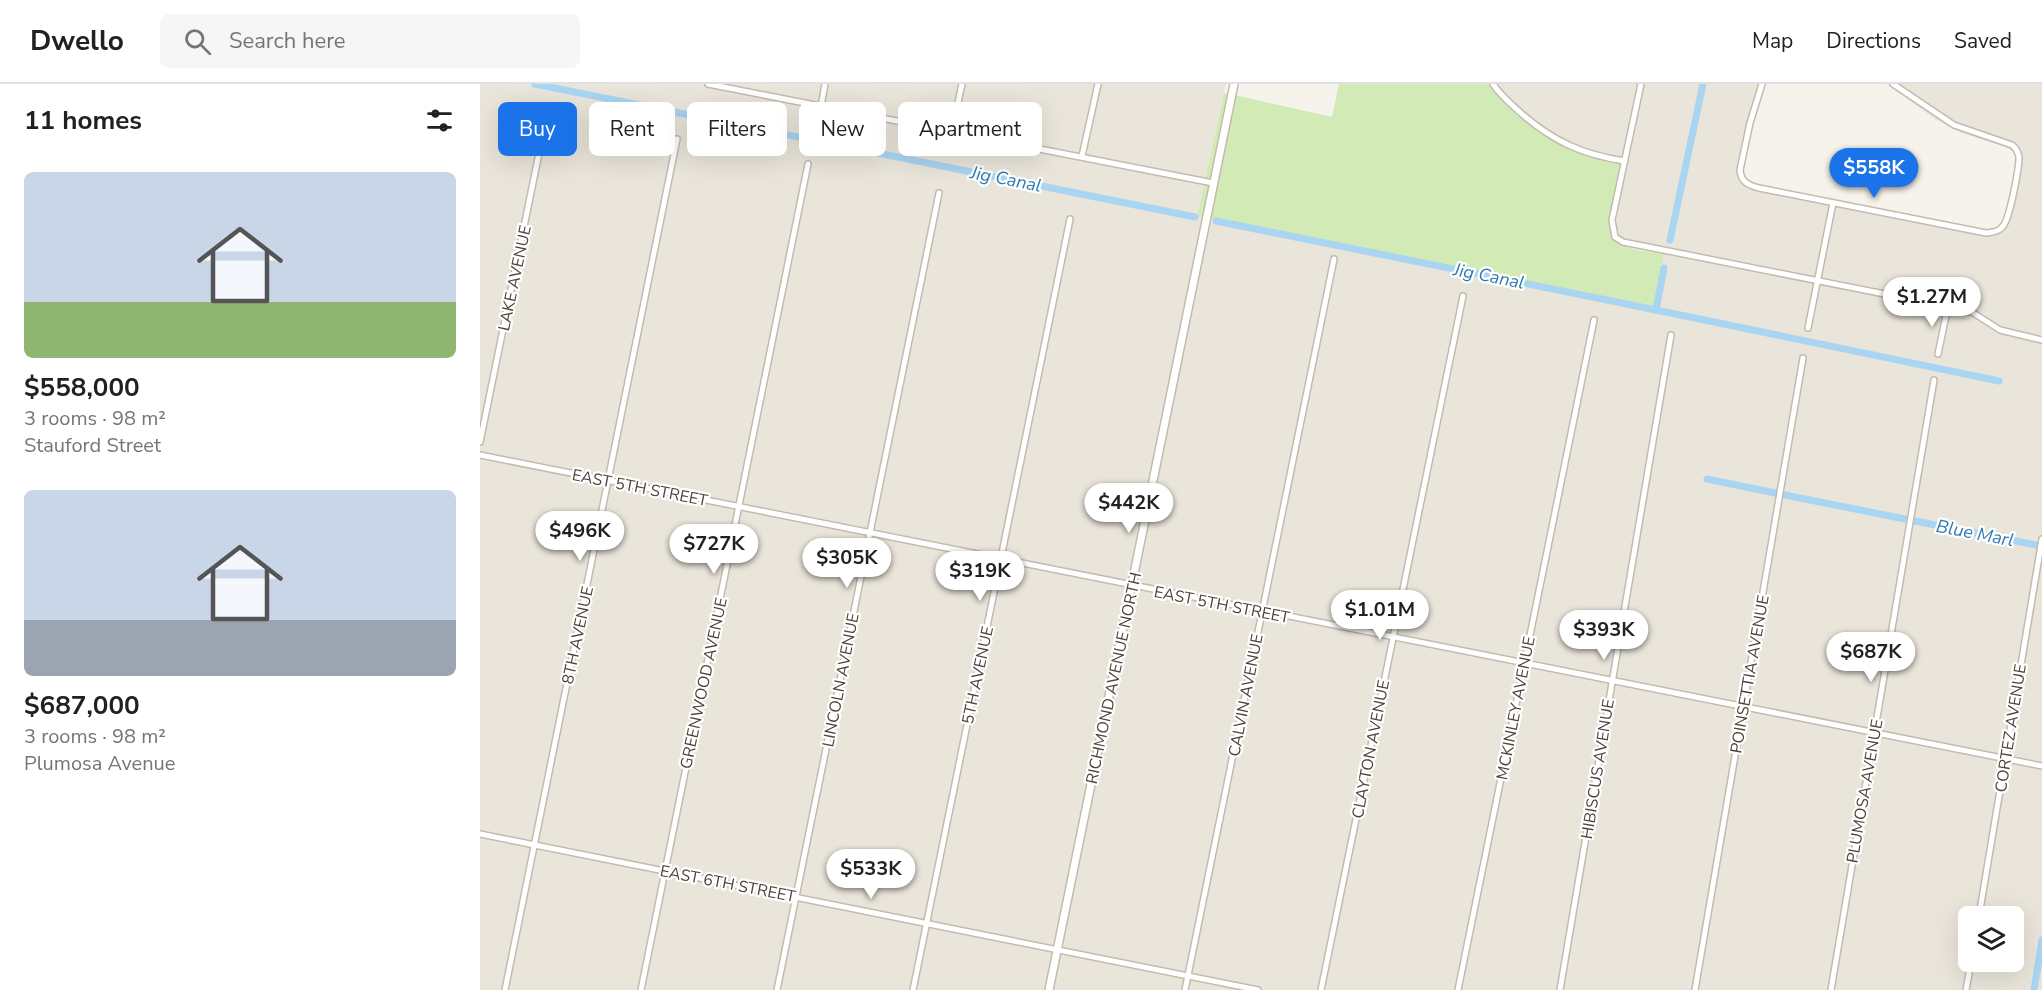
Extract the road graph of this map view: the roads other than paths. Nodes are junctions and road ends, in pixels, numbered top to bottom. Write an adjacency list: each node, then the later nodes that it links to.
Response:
1 (708, 84): 10 (street)
2 (825, 84): 11 (street)
3 (962, 84): 12 (street)
4 (1098, 84): 16 (street)
5 (1234, 84): 19 (street, RICHMOND AVENUE NORTH)
6 (1493, 84): 17 (street)
7 (1641, 84): 17 (street)
8 (1762, 84): 21 (street)
9 (1893, 84): 21 (street)
10 (800, 102)
11 (822, 102)
12 (958, 102)
13 (678, 139): 36 (street, 8TH AVENUE)
14 (1042, 148): 16 (street)
15 (538, 156): 34 (street, LAKE AVENUE)
16 (1082, 156): 19 (street)
17 (1625, 161): 24 (street)
18 (808, 164): 37 (street, GREENWOOD AVENUE)
19 (1214, 183): 41 (street, RICHMOND AVENUE NORTH)
20 (939, 193): 38 (street, LINCOLN AVENUE)
21 (1833, 203): 24 (street)
22 (1070, 219): 40 (street, 5TH AVENUE)
23 (1334, 259): 42 (street, CALVIN AVENUE)
24 (1818, 281): 26 (street); 28 (street)
25 (1463, 296): 43 (street, CLAYTON AVENUE)
26 (1948, 306): 30 (street); 31 (street)
27 (1594, 321): 44 (street, MCKINLEY AVENUE)
28 (1808, 328)
29 (1671, 335): 45 (street, HIBISCUS AVENUE)
30 (2042, 340)
31 (1938, 354)
32 (1803, 358): 46 (street, POINSETTIA AVENUE)
33 (1934, 380): 47 (street, PLUMOSA AVENUE)
34 (480, 442)
35 (480, 455): 36 (street, EAST 5TH STREET)
36 (609, 481): 37 (street, EAST 5TH STREET); 51 (street, 8TH AVENUE)
37 (740, 507): 38 (street, EAST 5TH STREET); 52 (street, GREENWOOD AVENUE)
38 (870, 533): 40 (street, EAST 5TH STREET); 53 (street, LINCOLN AVENUE)
39 (2042, 539): 48 (street, CORTEZ AVENUE)
40 (1001, 560): 41 (street, EAST 5TH STREET); 55 (street, 5TH AVENUE)
41 (1132, 585): 42 (street, EAST 5TH STREET); 56 (street, RICHMOND AVENUE NORTH)
42 (1262, 612): 43 (street, EAST 5TH STREET); 58 (street, CALVIN AVENUE)
43 (1393, 638): 44 (street, EAST 5TH STREET); 66 (street, CLAYTON AVENUE)
44 (1524, 664): 45 (street, EAST 5TH STREET); 67 (street, MCKINLEY AVENUE)
45 (1612, 682): 46 (street, EAST 5TH STREET); 68 (street, HIBISCUS AVENUE)
46 (1743, 708): 47 (street, EAST 5TH STREET); 69 (street, POINSETTIA AVENUE)
47 (1874, 733): 48 (street, EAST 5TH STREET); 70 (street, PLUMOSA AVENUE)
48 (2006, 758): 49 (street, EAST 5TH STREET); 54 (street, CORTEZ AVENUE)
49 (2042, 766)
50 (480, 834): 51 (street, EAST 6TH STREET)
51 (535, 845): 52 (street, EAST 6TH STREET); 59 (street, 8TH AVENUE)
52 (665, 871): 53 (street, EAST 6TH STREET); 60 (street, GREENWOOD AVENUE)
53 (796, 897): 55 (street, EAST 6TH STREET); 61 (street, LINCOLN AVENUE)
54 (1981, 906)
55 (926, 923): 56 (street, EAST 6TH STREET); 62 (street, 5TH AVENUE)
56 (1058, 950): 58 (street, EAST 6TH STREET); 63 (street, RICHMOND AVENUE NORTH)
57 (1969, 972): 71 (street)
58 (1188, 976): 64 (street, CALVIN AVENUE); 65 (street, EAST 6TH STREET)
59 (505, 990)
60 (641, 990)
61 (777, 990)
62 (913, 990)
63 (1049, 990)
64 (1185, 990)
65 (1258, 990)
66 (1322, 990)
67 (1458, 990)
68 (1560, 990)
69 (1695, 990)
70 (1830, 990)
71 (1966, 990)

